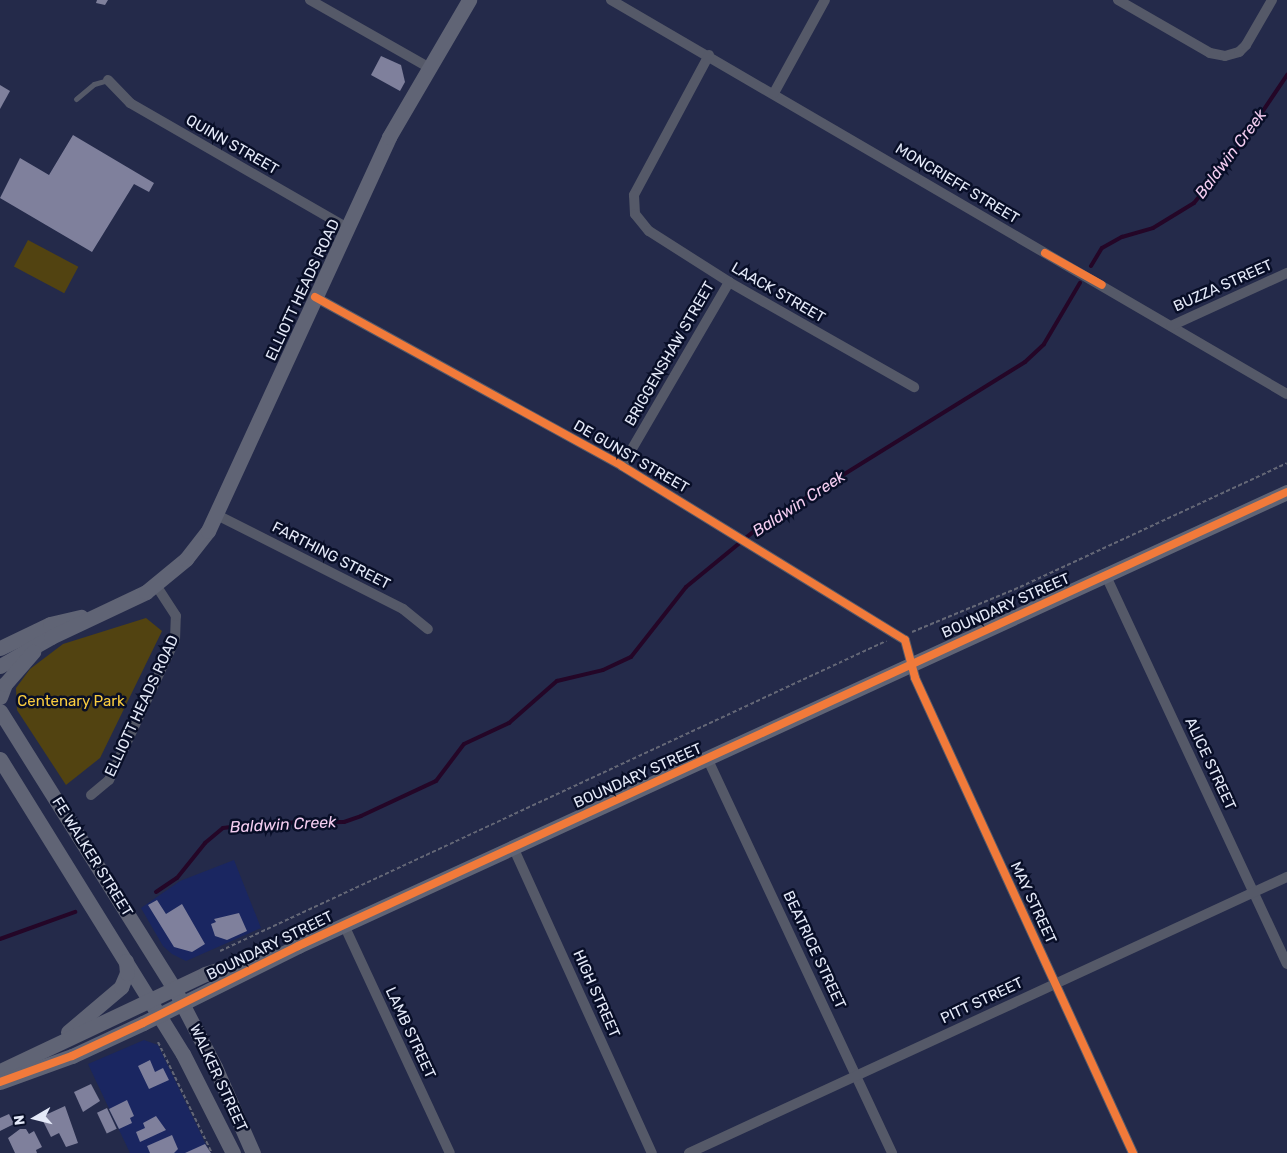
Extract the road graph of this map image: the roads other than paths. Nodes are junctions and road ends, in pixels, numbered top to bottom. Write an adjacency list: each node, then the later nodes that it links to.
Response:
1 (310, 0): 8 (street)
2 (469, 0): 8 (street, ELLIOTT HEADS ROAD)
3 (611, 0): 7 (street, MONCRIEFF STREET)
4 (825, 0): 10 (street)
5 (1118, 0): 6 (street)
6 (1272, 0)
7 (709, 55): 10 (street, MONCRIEFF STREET); 14 (street, LAACK STREET)
8 (428, 67): 12 (street, ELLIOTT HEADS ROAD)
9 (108, 80): 11 (lane); 12 (street, QUINN STREET)
10 (774, 93): 16 (street, MONCRIEFF STREET)
11 (76, 100)
12 (346, 228): 15 (street, ELLIOTT HEADS ROAD)
13 (1287, 273): 16 (street, BUZZA STREET)
14 (729, 282): 17 (street, LAACK STREET); 19 (street, BRIGGENSHAW STREET)
15 (315, 297): 19 (street, DE GUNST STREET); 21 (street, ELLIOTT HEADS ROAD)
16 (1170, 326): 18 (street, MONCRIEFF STREET)
17 (914, 387)
18 (1287, 394)
19 (622, 466): 28 (street, DE GUNST STREET)
20 (1287, 492): 22 (street, BOUNDARY STREET)
21 (218, 515): 23 (street, ELLIOTT HEADS ROAD); 25 (street, FARTHING STREET)
22 (1106, 576): 28 (street, BOUNDARY STREET); 37 (street, ALICE STREET)
23 (156, 585): 24 (street, ELLIOTT HEADS ROAD); 34 (street, ELLIOTT HEADS ROAD)
24 (105, 612): 26 (street, ELLIOTT HEADS ROAD); 27 (street, ELLIOTT HEADS ROAD)
25 (428, 629)
26 (51, 637): 29 (street, ELLIOTT HEADS ROAD); 30 (street)
27 (3, 645)
28 (912, 664): 33 (street, BOUNDARY STREET); 42 (street, MAY STREET)
29 (0, 666)
30 (0, 697)
31 (1, 709): 43 (street, FE WALKER STREET)
32 (0, 759): 40 (street, FE WALKER STREET)
33 (708, 760): 35 (street, BOUNDARY STREET); 49 (street, BEATRICE STREET)
34 (91, 795)
35 (513, 847): 38 (street, BOUNDARY STREET); 54 (street, HIGH STREET)
36 (1287, 877): 37 (street, PITT STREET)
37 (1254, 892): 41 (street, ALICE STREET); 42 (street, PITT STREET)
38 (344, 925): 39 (street, BOUNDARY STREET); 53 (street, LAMB STREET)
39 (298, 946): 43 (street, BOUNDARY STREET); 45 (street, BOUNDARY STREET)
40 (126, 961): 44 (street, FE WALKER STREET); 47 (street)
41 (1287, 964)
42 (1055, 984): 49 (street, PITT STREET); 57 (street, MAY STREET)
43 (174, 988): 44 (street, BOUNDARY STREET); 45 (street, FE WALKER STREET)
44 (151, 1001): 46 (street, FE WALKER STREET); 47 (street, BOUNDARY STREET)
45 (182, 1004): 46 (street, BOUNDARY STREET); 52 (street, WALKER STREET)
46 (160, 1015): 50 (street, BOUNDARY STREET); 51 (street, WALKER STREET)
47 (36, 1054): 48 (street, BOUNDARY STREET)
48 (0, 1071)
49 (856, 1076): 55 (street, PITT STREET); 56 (street, BEATRICE STREET)
50 (0, 1082)
51 (233, 1153)
52 (253, 1153)
53 (450, 1153)
54 (652, 1153)
55 (689, 1153)
56 (892, 1153)
57 (1132, 1153)

